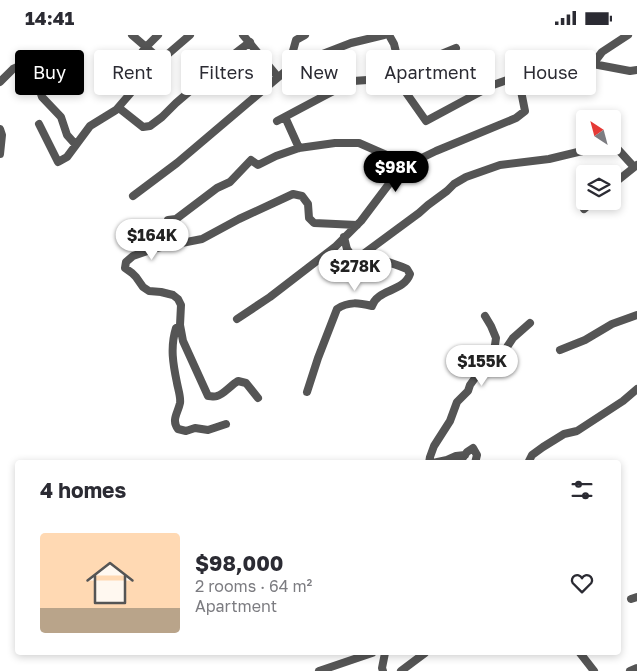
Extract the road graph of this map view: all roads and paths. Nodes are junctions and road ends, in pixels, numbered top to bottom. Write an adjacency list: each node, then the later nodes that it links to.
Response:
1 (132, 35): 10 (street)
2 (158, 35): 10 (street)
3 (190, 35): 18 (street)
4 (243, 35): 9 (street)
5 (305, 35): 14 (street)
6 (384, 35): 15 (street)
7 (389, 35): 16 (street)
8 (628, 35): 19 (street)
9 (250, 42): 23 (street); 30 (street)
10 (146, 47): 12 (street); 13 (street)
11 (456, 48): 17 (street)
12 (144, 50)
13 (149, 50)
14 (293, 50)
15 (333, 50)
16 (395, 50)
17 (452, 50)
18 (171, 51)
19 (596, 60)
20 (596, 65): 21 (street)
21 (637, 70)
22 (282, 74): 23 (street)
23 (278, 77): 43 (street)
24 (366, 80): 31 (street)
25 (0, 82): 35 (street)
26 (130, 95): 30 (street)
27 (411, 95): 28 (street)
28 (474, 95)
29 (522, 95): 41 (street)
30 (119, 108): 35 (street)
31 (285, 117): 32 (street); 36 (street)
32 (277, 121)
33 (39, 125): 35 (street)
34 (0, 129): 39 (street)
35 (76, 145)
36 (299, 148): 41 (street); 44 (street)
37 (621, 152): 40 (street)
38 (576, 153): 47 (street)
39 (0, 154)
40 (636, 166): 42 (street)
41 (401, 168): 45 (street)
42 (621, 178)
43 (133, 196)
44 (168, 220)
45 (357, 225): 46 (street); 52 (street)
46 (344, 237): 47 (street); 50 (street)
47 (358, 258): 56 (street)
48 (637, 315): 53 (street)
49 (485, 316): 54 (street)
50 (237, 319)
51 (530, 323): 54 (street)
52 (180, 326): 57 (street); 58 (street)
53 (560, 350)
54 (481, 369): 60 (street)
55 (637, 389): 64 (street)
56 (307, 392)
57 (258, 398)
58 (226, 424)
59 (465, 455): 61 (street); 62 (street); 63 (street)
60 (430, 460)
61 (447, 460)
62 (462, 460)
63 (476, 460)
64 (530, 460)
65 (366, 655): 70 (street)
66 (385, 655): 71 (street)
67 (422, 655): 72 (street)
68 (582, 655): 73 (street)
69 (637, 669): 74 (street)
70 (319, 671)
71 (383, 671)
72 (401, 671)
73 (594, 671)
74 (630, 671)

